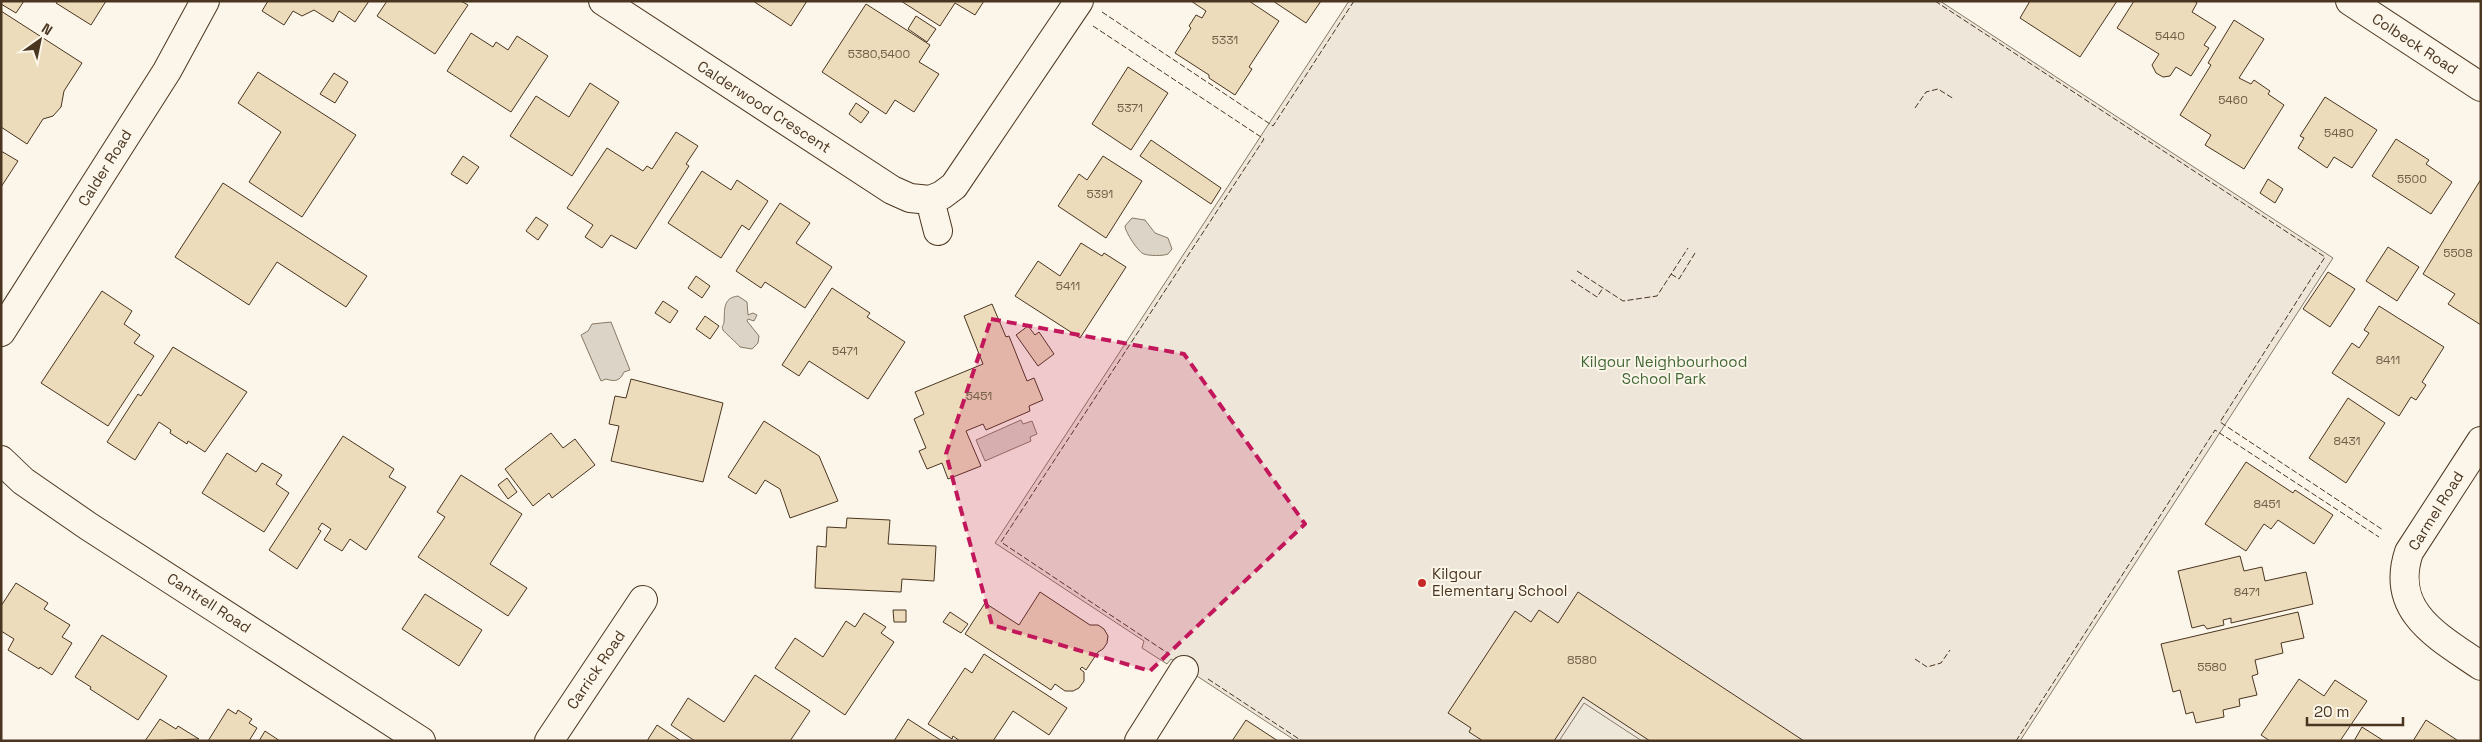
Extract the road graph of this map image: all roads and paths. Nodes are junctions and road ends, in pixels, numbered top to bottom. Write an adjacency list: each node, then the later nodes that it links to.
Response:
1 (205, 1): 8 (street, Calder Road)
2 (603, 1): 6 (street, Calderwood Crescent)
3 (1079, 1): 6 (street)
4 (2350, 1): 5 (street, Colbeck Road)
5 (2481, 87)
6 (930, 200): 7 (street)
7 (938, 230)
8 (1, 332)
9 (2481, 441): 12 (street, Carmel Road)
10 (1, 460): 14 (street, Cantrell Road)
11 (643, 600): 15 (street, Carrick Road)
12 (2481, 666)
13 (1184, 670): 16 (street)
14 (421, 741)
15 (549, 741)
16 (1139, 741)

